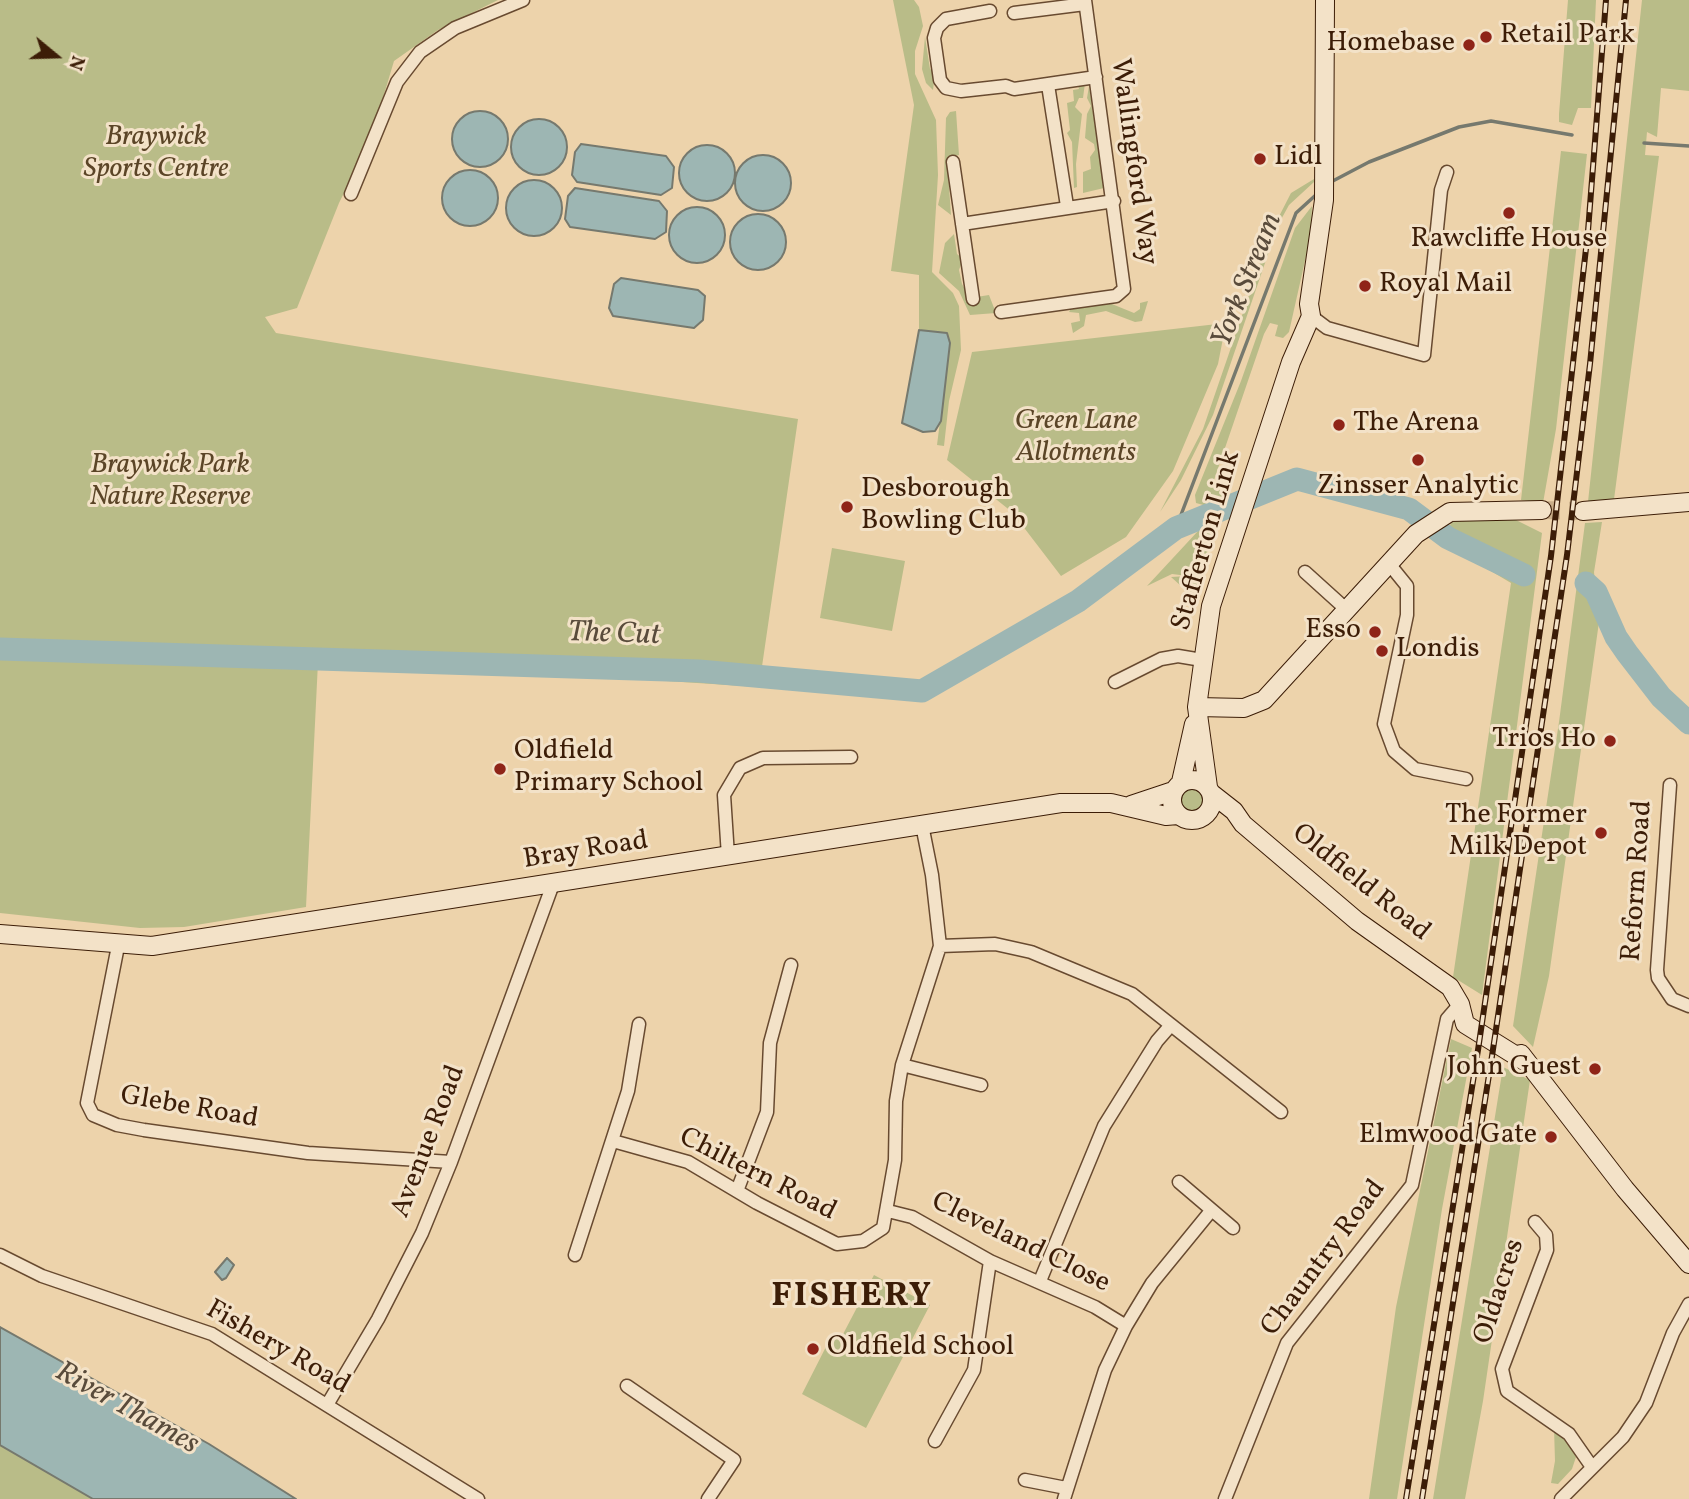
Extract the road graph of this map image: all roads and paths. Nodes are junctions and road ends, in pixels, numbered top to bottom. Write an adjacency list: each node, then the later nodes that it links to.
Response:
1 (523, 0): 10 (street)
2 (1325, 0): 16 (main road)
3 (1085, 2): 5 (street); 6 (street, Wallingford Way)
4 (990, 11): 7 (street)
5 (1014, 13)
6 (1096, 77): 7 (street); 11 (street, Wallingford Way)
7 (1048, 85): 12 (street)
8 (953, 162): 13 (street)
9 (1447, 172): 16 (street)
10 (351, 194)
11 (1114, 201): 12 (street); 15 (street, Wallingford Way)
12 (1067, 206): 13 (street)
13 (962, 224): 14 (street)
14 (972, 299)
15 (1001, 312)
16 (1311, 316): 23 (main road, Stafferton Link)
17 (1689, 502): 19 (main road)
18 (1542, 510): 20 (main road)
19 (1583, 511)
20 (1390, 565): 22 (main road); 27 (street)
21 (1305, 572): 22 (street)
22 (1347, 610): 25 (main road)
23 (1202, 660): 24 (street); 25 (main road, Stafferton Link)
24 (1115, 682)
25 (1197, 707): 29 (main road); 30 (main road, Stafferton Link)
26 (851, 757): 36 (street)
27 (1465, 779)
28 (1670, 785): 43 (street, Reform Road)
29 (1177, 787): 30 (main road); 31 (main road); 32 (main road)
30 (1210, 790): 33 (main road); 34 (main road, Oldfield Road)
31 (1131, 805): 32 (main road, Bray Road); 35 (main road, Bray Road)
32 (1178, 815): 33 (main road)
33 (1203, 816): 34 (main road)
34 (1243, 824): 42 (main road, Oldfield Road)
35 (922, 825): 36 (main road, Bray Road); 40 (street, Chiltern Road)
36 (728, 856): 37 (main road, Bray Road)
37 (553, 884): 39 (main road, Bray Road); 50 (street, Avenue Road)
38 (0, 934): 39 (main road, Bray Road)
39 (118, 946): 50 (street, Glebe Road)
40 (940, 946): 45 (street); 46 (street, Chiltern Road)
41 (791, 965): 52 (street)
42 (1460, 1004): 60 (main road, Oldfield Road); 72 (street, Chauntry Road)
43 (1689, 1006)
44 (639, 1024): 49 (street)
45 (1171, 1025): 48 (street); 61 (street)
46 (902, 1065): 47 (street); 53 (street, Chiltern Road)
47 (981, 1085)
48 (1281, 1112)
49 (613, 1141): 52 (street, Chiltern Road); 58 (street)
50 (451, 1162): 65 (street, Avenue Road)
51 (1179, 1182): 54 (street)
52 (737, 1191): 53 (street, Chiltern Road)
53 (888, 1211): 59 (street, Cleveland Close)
54 (1210, 1212): 56 (street); 63 (street, Cleveland Close)
55 (1535, 1222): 67 (street, Oldacres)
56 (1233, 1228)
57 (0, 1255): 65 (street, Fishery Road)
58 (575, 1255)
59 (990, 1262): 61 (street, Cleveland Close); 66 (street)
60 (1689, 1264)
61 (1040, 1281): 63 (street, Cleveland Close)
62 (1689, 1304): 67 (street)
63 (1126, 1326): 69 (street, Cleveland Close)
64 (627, 1386): 71 (street)
65 (327, 1405): 70 (street, Fishery Road)
66 (935, 1441)
67 (1592, 1467): 73 (street)
68 (1025, 1480): 69 (street, Cleveland Close)
69 (1065, 1494)
70 (478, 1499)
71 (708, 1499)
72 (1225, 1499)
73 (1561, 1499)

